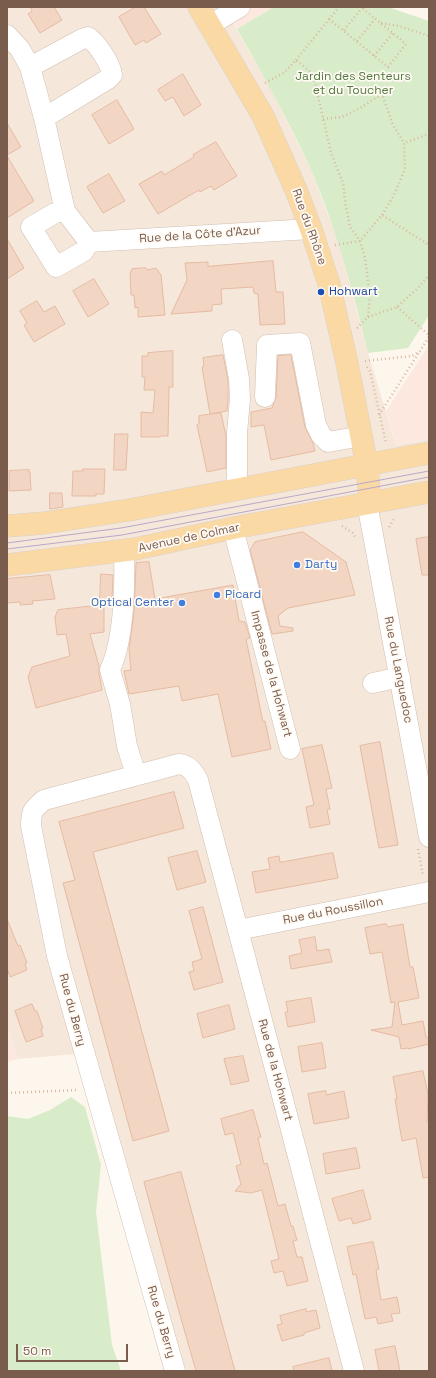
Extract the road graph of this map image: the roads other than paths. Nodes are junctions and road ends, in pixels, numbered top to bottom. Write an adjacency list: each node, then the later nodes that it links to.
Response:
1 (240, 7): 2 (street)
2 (205, 16): 7 (main road, Rue du Rhône)
3 (7, 36): 4 (street)
4 (30, 67): 5 (street); 5 (street)
5 (44, 118): 6 (street)
6 (65, 212): 8 (street); 8 (street)
7 (311, 228): 8 (street, Rue de la Côte d'Azur); 11 (main road, Rue du Rhône)
8 (89, 242)
9 (232, 340): 14 (street)
10 (265, 397): 11 (street)
11 (362, 436): 13 (main road, Rue du Rhône)
12 (429, 453): 13 (main road)
13 (367, 466): 14 (main road); 16 (main road)
14 (237, 490): 17 (main road)
15 (429, 492): 16 (main road, Avenue de Colmar)
16 (370, 503): 18 (main road, Avenue de Colmar); 21 (street, Rue du Languedoc)
17 (7, 526)
18 (233, 528): 19 (main road, Avenue de Colmar); 23 (street, Impasse de la Hohwart)
19 (124, 551): 20 (main road, Avenue de Colmar); 25 (street)
20 (7, 564)
21 (400, 677): 22 (street); 26 (street, Rue du Languedoc)
22 (373, 683)
23 (290, 749)
24 (193, 770): 25 (street, Rue du Berry); 28 (street, Rue de la Hohwart)
25 (136, 775): 29 (street, Rue du Berry)
26 (429, 837)
27 (429, 892): 28 (street, Rue du Roussillon)
28 (238, 930): 30 (street, Rue de la Hohwart)
29 (175, 1371)
30 (354, 1371)

